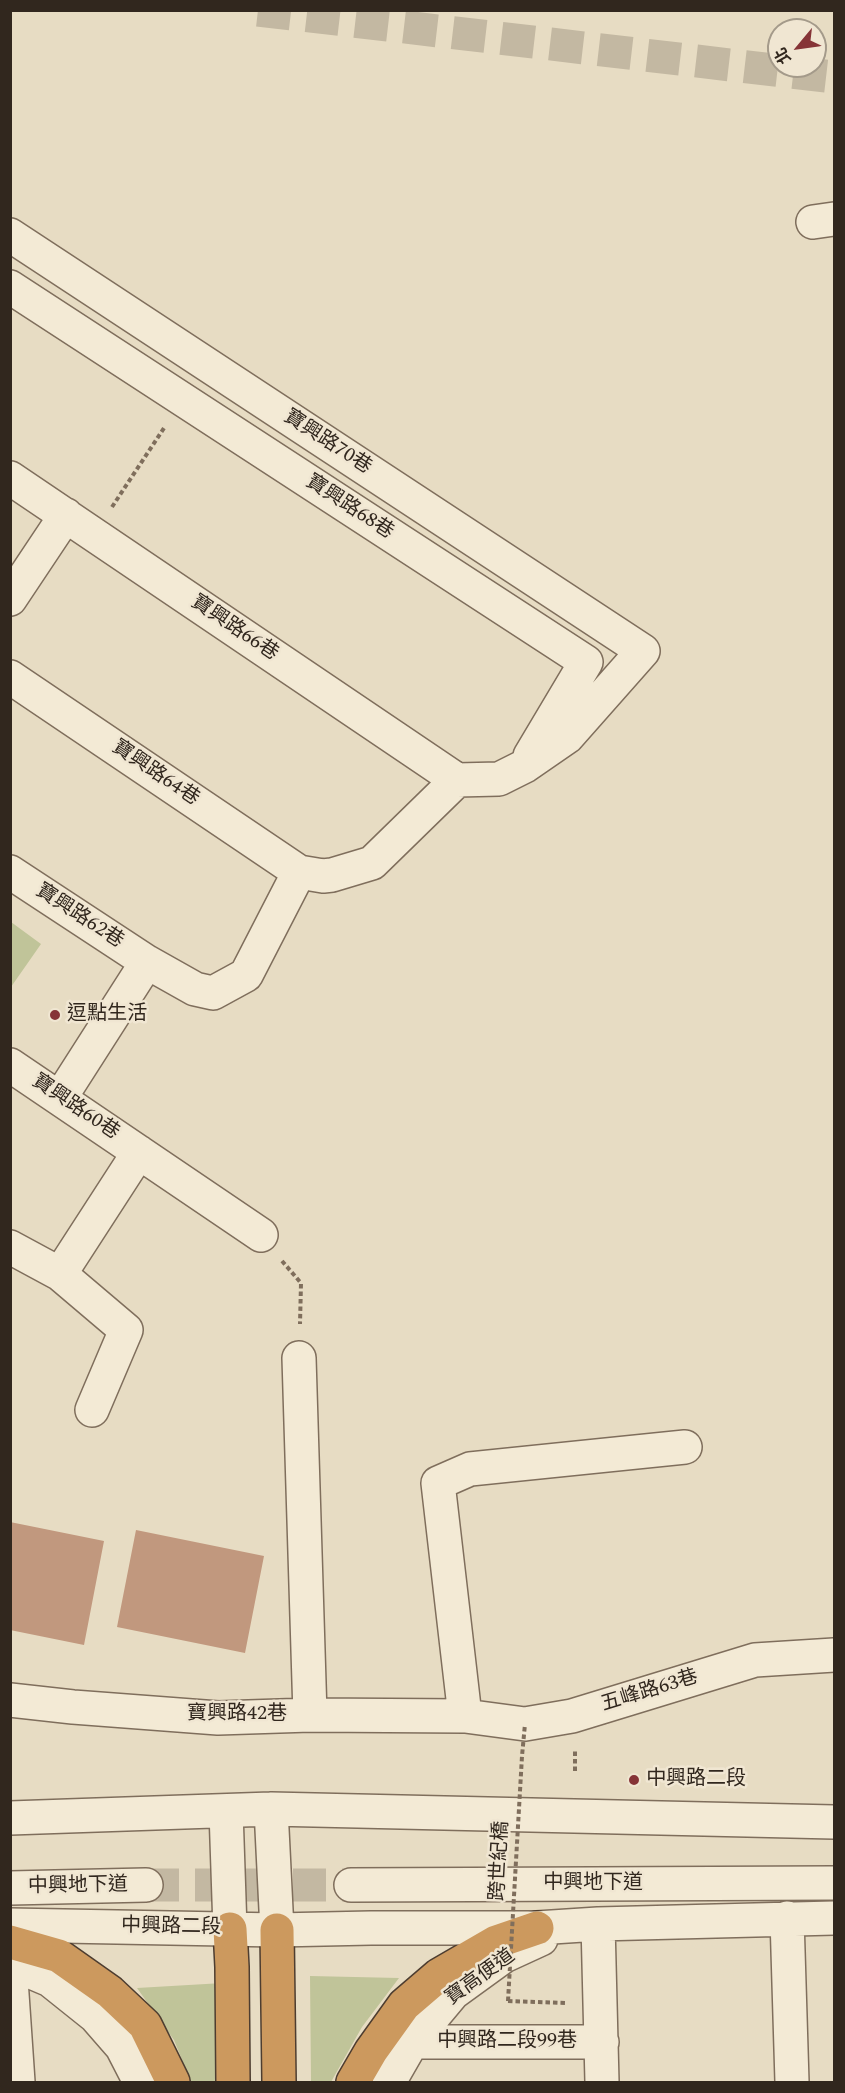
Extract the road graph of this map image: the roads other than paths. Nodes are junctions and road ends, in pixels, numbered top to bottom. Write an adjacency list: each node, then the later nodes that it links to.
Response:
1 (10, 235): 7 (street, 寶興路70巷)
2 (10, 287): 7 (street, 寶興路68巷)
3 (10, 478): 4 (street, 寶興路66巷)
4 (66, 515): 5 (street); 8 (street, 寶興路66巷)
5 (10, 599)
6 (10, 677): 10 (street, 寶興路64巷)
7 (525, 766): 8 (street)
8 (457, 780): 10 (street)
9 (10, 872): 11 (street, 寶興路62巷)
10 (299, 872): 11 (street, 寶興路62巷)
11 (147, 962): 13 (street)
12 (10, 1065): 13 (street, 寶興路60巷)
13 (60, 1098): 14 (street, 寶興路60巷)
14 (139, 1152): 15 (street, 寶興路60巷); 17 (street, 寶興路60巷)
15 (261, 1235)
16 (10, 1247): 17 (street)
17 (60, 1274): 19 (street)
18 (299, 1358): 23 (street)
19 (92, 1410)
20 (685, 1447): 24 (street)
21 (834, 1655): 24 (street, 五峰路63巷)
22 (10, 1700): 23 (street, 寶興路42巷)
23 (310, 1716): 24 (street, 寶興路42巷)
24 (465, 1716)
25 (271, 1809): 26 (street); 28 (street); 39 (street)
26 (226, 1811): 27 (street); 38 (street)
27 (10, 1818)
28 (834, 1822)
29 (834, 1883): 31 (street, 中興地下道)
30 (146, 1885): 32 (street, 中興地下道)
31 (351, 1885)
32 (10, 1888)
33 (787, 1918): 34 (street, 中興路二段); 36 (street, 中興路二段); 51 (street)
34 (834, 1918)
35 (10, 1925): 38 (street, 中興路二段)
36 (585, 1925): 37 (street, 中興路二段); 42 (street); 43 (street, 寶高便道)
37 (537, 1928): 39 (street, 中興路二段); 49 (highway)
38 (230, 1929): 39 (street, 中興路二段); 47 (highway)
39 (277, 1930): 48 (highway)
40 (10, 1942): 46 (highway)
41 (10, 1964): 44 (street); 45 (street)
42 (602, 2042): 43 (street, 中興路二段99巷); 50 (street)
43 (401, 2067)
44 (18, 2082)
45 (140, 2082)
46 (173, 2082)
47 (233, 2082)
48 (279, 2082)
49 (353, 2082)
50 (602, 2082)
51 (792, 2082)

